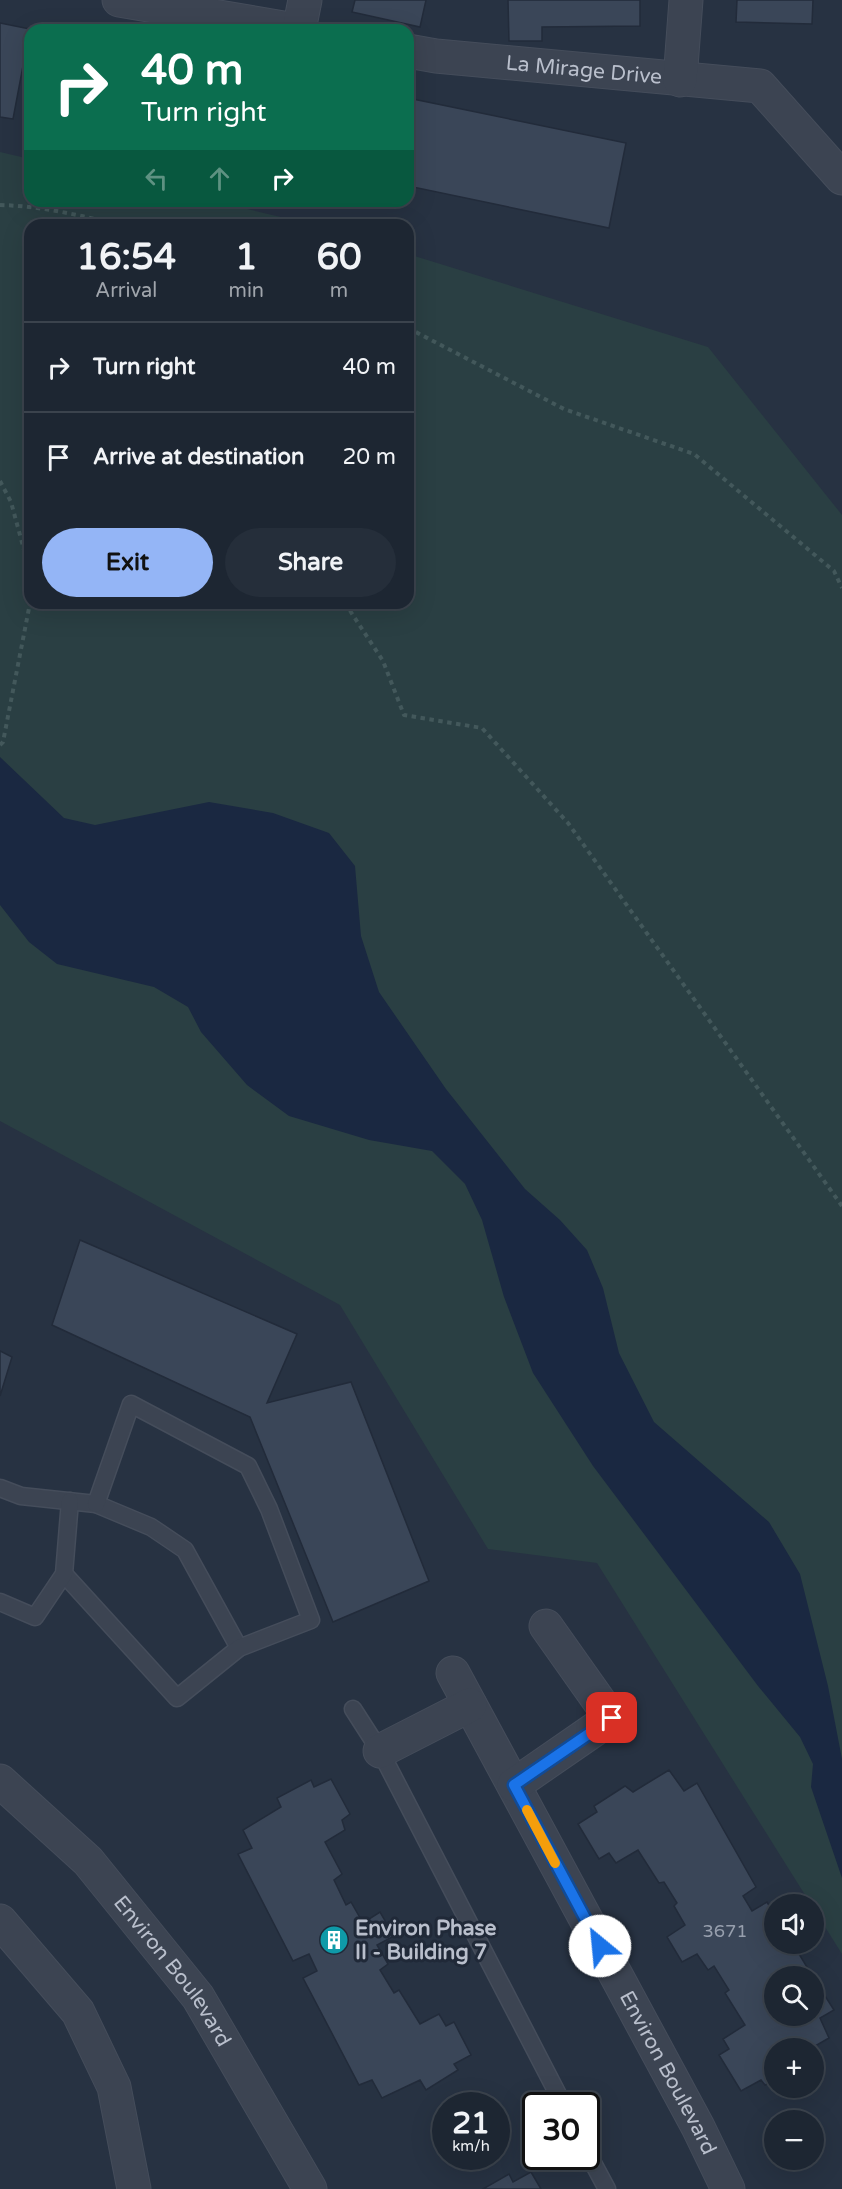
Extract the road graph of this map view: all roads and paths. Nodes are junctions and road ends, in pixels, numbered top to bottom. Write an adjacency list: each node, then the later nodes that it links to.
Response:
1 (119, 0): 4 (street)
2 (305, 0): 5 (street)
3 (686, 0): 7 (street, La Mirage Drive)
4 (261, 24)
5 (299, 24)
6 (414, 52): 7 (street, La Mirage Drive)
7 (680, 80): 8 (street)
8 (842, 178)
9 (0, 205): 10 (path)
10 (95, 219)
11 (414, 331): 14 (path)
12 (0, 481): 13 (path)
13 (24, 550)
14 (842, 588)
15 (29, 609): 17 (path)
16 (349, 609): 18 (path)
17 (2, 744)
18 (842, 1206)
19 (0, 1488): 20 (lane)
20 (70, 1501): 21 (lane); 22 (lane)
21 (96, 1504): 25 (lane); 25 (lane)
22 (64, 1574): 23 (lane); 25 (lane)
23 (0, 1602)
24 (546, 1626): 31 (street)
25 (239, 1648)
26 (453, 1673): 27 (street, Environ Boulevard)
27 (470, 1705): 29 (street); 31 (street, Environ Boulevard)
28 (353, 1709): 29 (lane)
29 (380, 1751): 33 (lane)
30 (0, 1781): 36 (street, Environ Boulevard)
31 (514, 1785): 38 (street, Environ Boulevard)
32 (0, 1921): 35 (street)
33 (557, 2092)
34 (597, 2170): 37 (lane)
35 (134, 2189)
36 (310, 2189)
37 (607, 2189)
38 (728, 2189)

